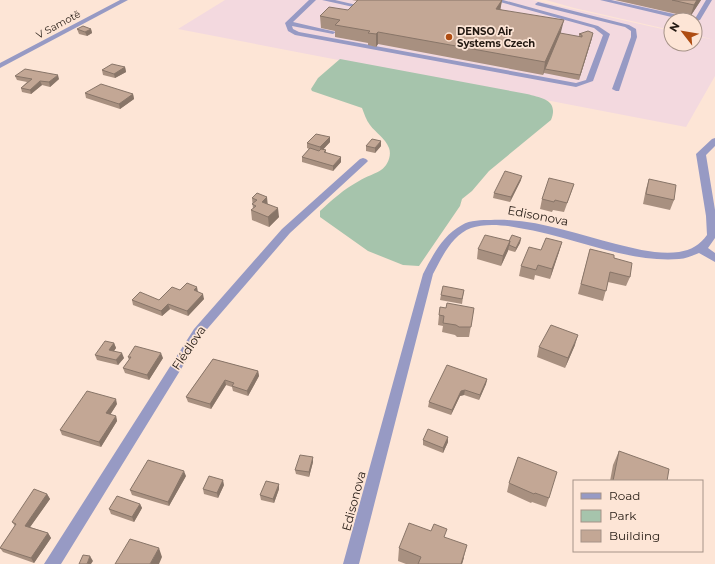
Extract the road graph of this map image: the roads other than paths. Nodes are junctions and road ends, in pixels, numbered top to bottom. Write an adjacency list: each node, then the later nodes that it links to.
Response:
1 (125, 0): 11 (street, V Samotě)
2 (313, 0): 9 (lane)
3 (325, 0): 8 (lane)
4 (520, 0): 12 (lane)
5 (603, 0): 6 (lane)
6 (709, 0)
7 (493, 3): 9 (lane)
8 (358, 6)
9 (288, 22): 10 (lane)
10 (333, 32)
11 (0, 66)
12 (616, 89)
13 (715, 141): 15 (street)
14 (363, 161): 17 (street, Flédlova)
15 (701, 249): 16 (street); 18 (street, Edisonova)
16 (715, 258)
17 (52, 564)
18 (351, 564)

